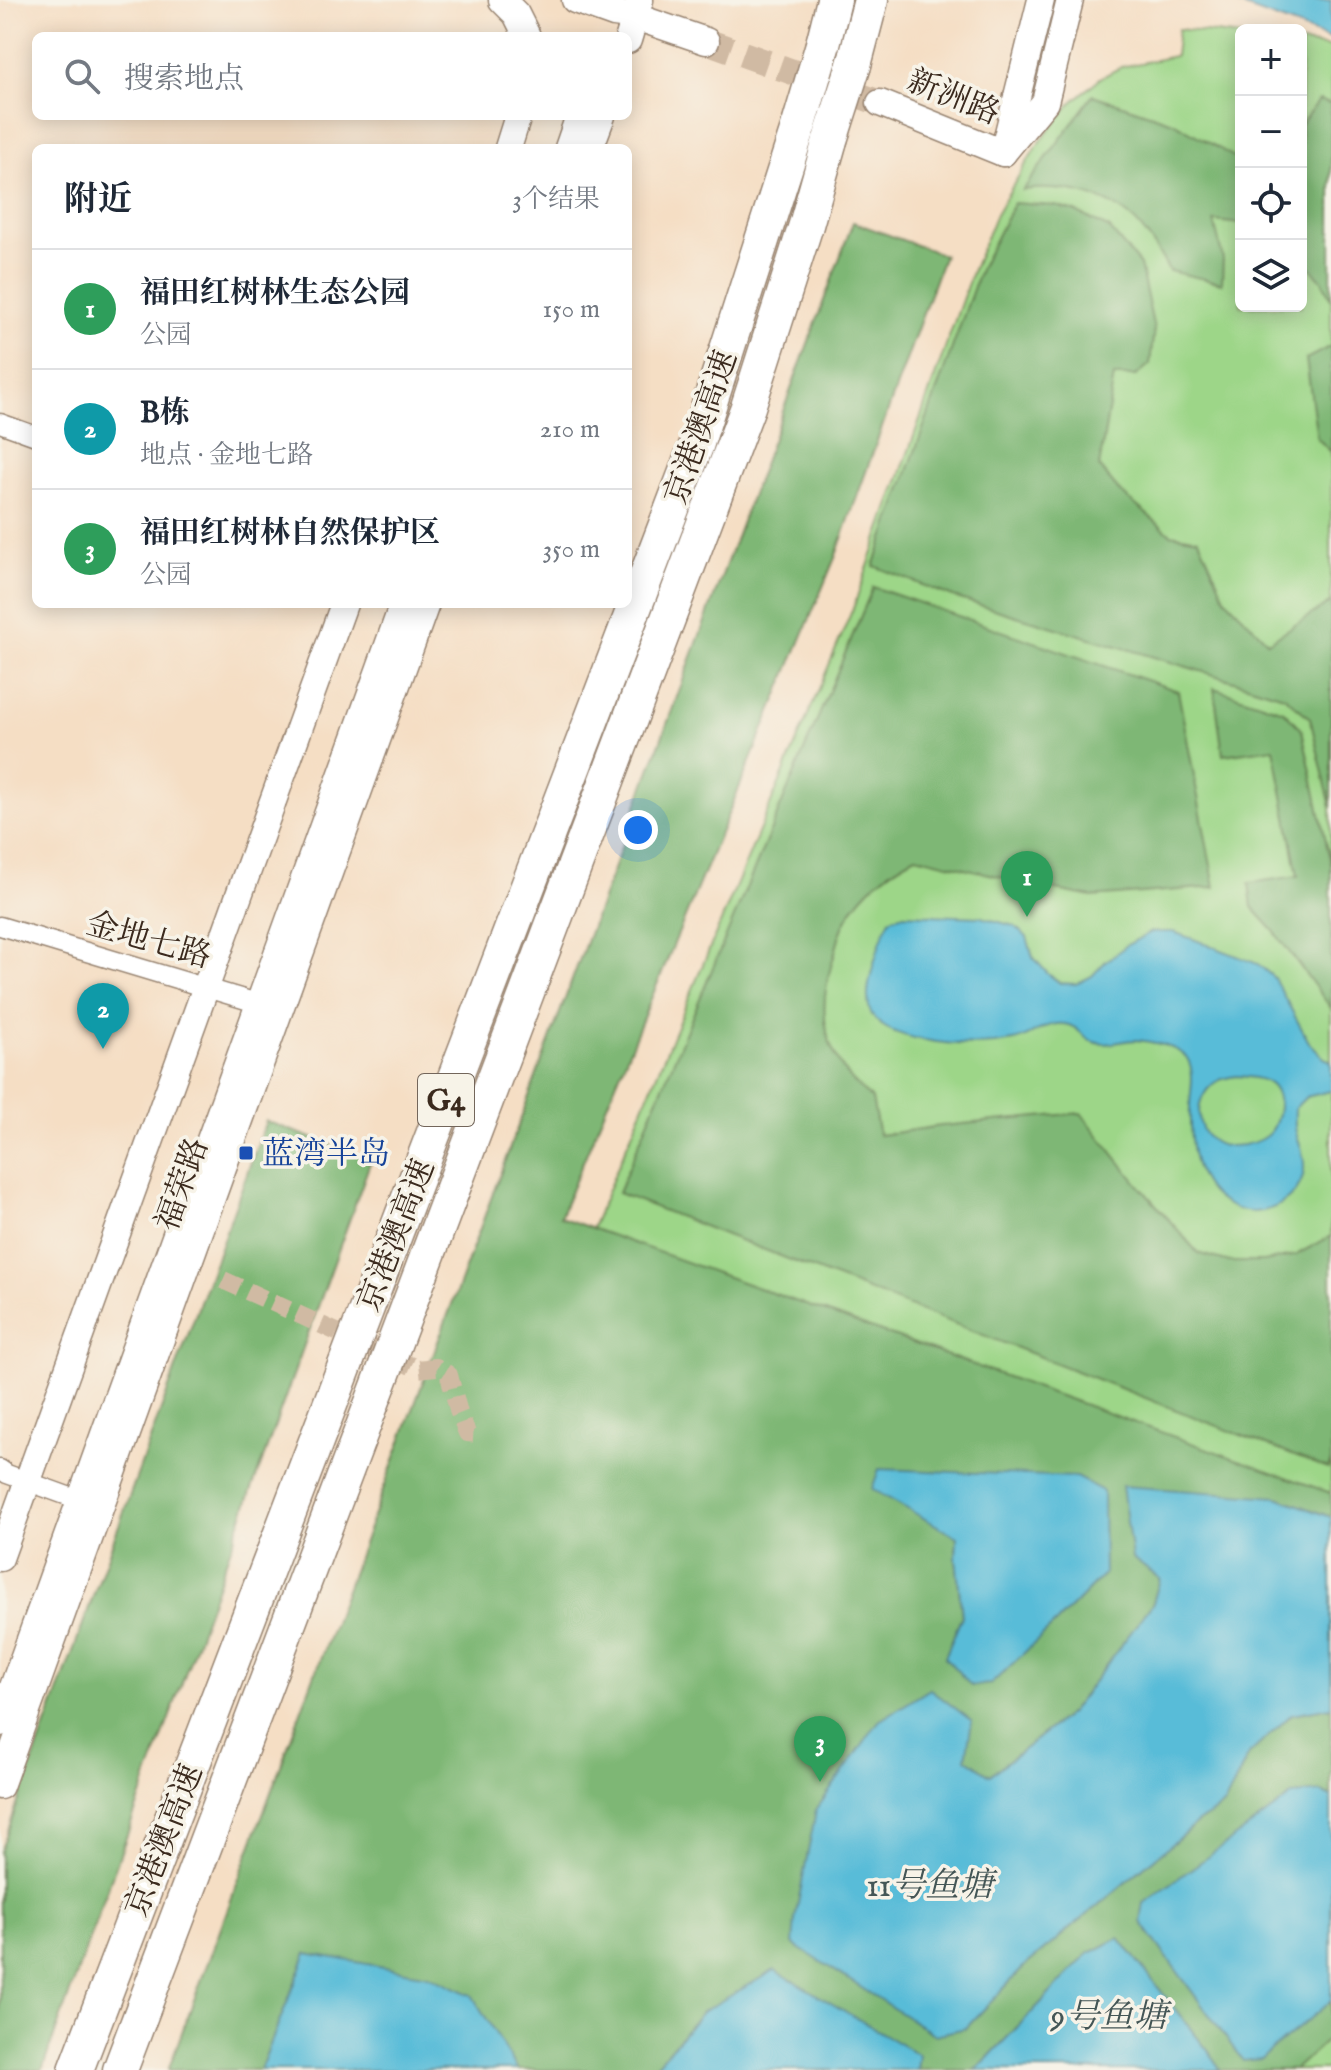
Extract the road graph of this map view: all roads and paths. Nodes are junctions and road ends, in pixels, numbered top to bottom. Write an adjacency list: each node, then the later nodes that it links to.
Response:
1 (502, 0): 8 (main road)
2 (575, 0): 5 (main road)
3 (834, 0): 32 (highway, 京港澳高速 / G4, bridge)
4 (871, 0): 33 (highway, 京港澳高速 / G4, bridge)
5 (624, 15): 9 (main road)
6 (1038, 15): 7 (main road); 17 (main road)
7 (1066, 20): 17 (main road)
8 (525, 32)
9 (706, 41)
10 (880, 103): 17 (main road, 新洲路)
11 (517, 120): 14 (main road)
12 (578, 120): 15 (main road)
13 (600, 120): 16 (main road)
14 (509, 144)
15 (569, 144)
16 (592, 144)
17 (1003, 153)
18 (0, 423): 19 (street)
19 (32, 435)
20 (343, 608): 24 (main road)
21 (402, 608): 25 (main road, 福荣路)
22 (424, 608): 25 (main road, 福荣路)
23 (0, 926): 24 (street, 金地七路)
24 (206, 987): 25 (street, 金地七路); 27 (main road)
25 (270, 1007): 28 (main road, 福荣路)
26 (0, 1469): 27 (street)
27 (28, 1481): 28 (street); 29 (main road)
28 (90, 1504): 30 (main road, 福荣路); 31 (main road, 福荣路)
29 (0, 1558)
30 (0, 1723)
31 (0, 1786)
32 (76, 2070)
33 (120, 2070)

